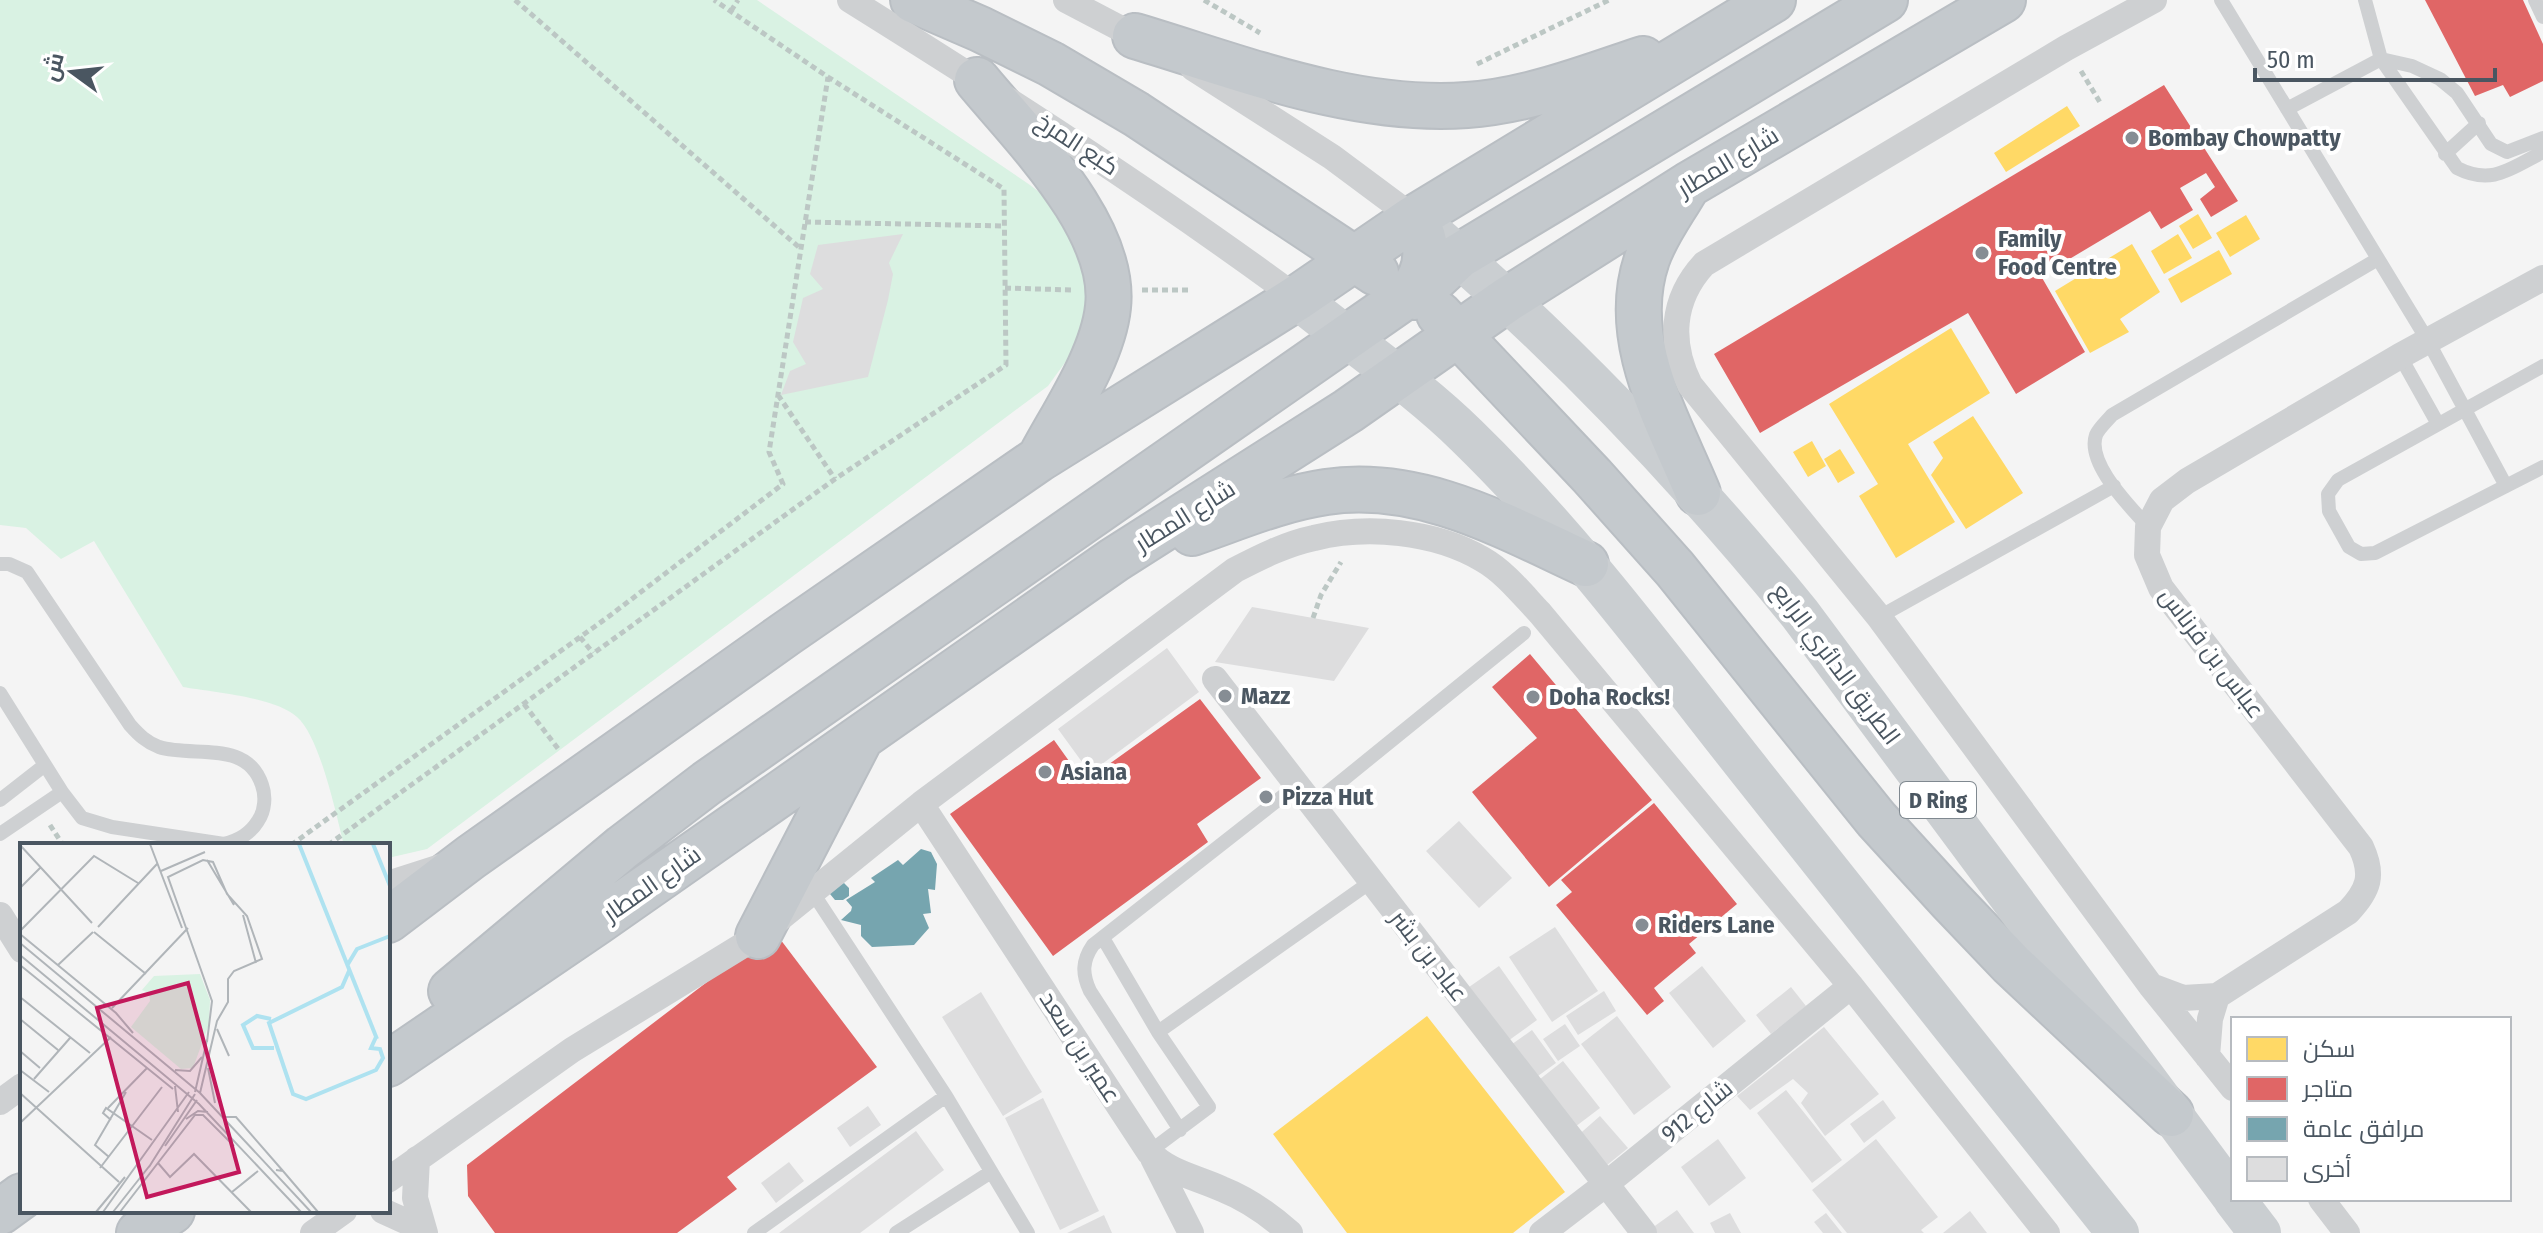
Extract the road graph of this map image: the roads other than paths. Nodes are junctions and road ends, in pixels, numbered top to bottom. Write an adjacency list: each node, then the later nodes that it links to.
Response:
1 (850, 0): 15 (street, كبع المرخ)
2 (913, 0): 25 (highway)
3 (1066, 0): 13 (street)
4 (1773, 0): 12 (highway)
5 (1885, 0): 23 (highway)
6 (2003, 0): 21 (highway, شارع المطار)
7 (2154, 0): 47 (street)
8 (2221, 0): 16 (lane)
9 (2365, 0): 14 (lane)
10 (2535, 0): 11 (lane)
11 (2543, 17)
12 (1721, 32): 13 (highway); 22 (highway)
13 (1135, 36): 22 (street)
14 (2381, 59): 16 (lane); 17 (lane); 20 (lane)
15 (977, 80): 28 (street, كبع المرخ); 38 (highway)
16 (2287, 109): 24 (lane)
17 (2479, 123): 18 (lane); 20 (lane)
18 (2543, 138)
19 (2543, 152): 20 (lane)
20 (2445, 154)
21 (1688, 185): 29 (highway, شارع المطار); 42 (highway)
22 (1414, 218): 23 (main road, الطريق الدائري الرابع / D Ring); 25 (highway); 27 (highway)
23 (1459, 256): 27 (highway); 29 (main road, الطريق الدائري الرابع / D Ring)
24 (2378, 259): 32 (lane); 40 (lane)
25 (1355, 260): 27 (highway); 28 (highway)
26 (2543, 278): 32 (street)
27 (1413, 294): 28 (highway); 29 (highway); 30 (highway); 31 (highway); 35 (highway)
28 (1297, 298): 31 (main road); 38 (highway)
29 (1508, 299): 30 (highway, شارع المطار); 42 (main road, الطريق الدائري الرابع / D Ring)
30 (1459, 334): 35 (highway, شارع المطار); 80 (highway)
31 (1346, 338): 35 (main road); 73 (highway)
32 (2428, 341): 33 (street); 36 (lane)
33 (2400, 356): 37 (lane); 43 (street)
34 (2543, 366): 36 (lane)
35 (1399, 377): 44 (highway, شارع المطار); 46 (main road)
36 (2463, 409): 37 (lane); 41 (lane)
37 (2438, 424): 41 (lane)
38 (1039, 459): 60 (highway)
39 (2543, 467): 41 (lane)
40 (2114, 486): 43 (lane); 47 (lane)
41 (2506, 486)
42 (1698, 493): 80 (main road, الطريق الدائري الرابع / D Ring)
43 (2148, 527): 71 (street, عباس بن فرناس)
44 (1114, 560): 46 (highway); 51 (highway, شارع المطار)
45 (0, 564): 59 (lane)
46 (1586, 564): 106 (main road)
47 (1879, 617): 70 (street)
48 (1524, 633): 54 (lane)
49 (1215, 679): 54 (street, عباد بن بشر)
50 (0, 693): 52 (lane)
51 (861, 737): 66 (highway); 75 (highway, شارع المطار)
52 (45, 765): 53 (lane); 55 (lane)
53 (62, 792): 57 (lane); 58 (lane)
54 (1304, 795): 61 (street, عباد بن بشر); 67 (lane)
55 (0, 800)
56 (921, 804): 63 (street); 69 (street); 82 (street, عمير بن سعد)
57 (0, 834)
58 (218, 843)
59 (228, 843)
60 (471, 857): 62 (street); 65 (highway)
61 (1372, 881): 72 (lane); 86 (street, عباد بن بشر)
62 (390, 883)
63 (813, 893): 66 (street); 78 (lane)
64 (0, 915): 68 (street)
65 (390, 918)
66 (758, 936): 83 (street)
67 (1103, 938): 72 (lane); 81 (lane)
68 (20, 947)
69 (1851, 986): 86 (street, شارع 912); 105 (street)
70 (2151, 986): 71 (street); 74 (street)
71 (2217, 996): 74 (street)
72 (1158, 1032): 81 (lane)
73 (390, 1043)
74 (2207, 1056): 76 (street)
75 (390, 1063)
76 (2231, 1086)
77 (20, 1087): 79 (street)
78 (946, 1096): 84 (lane); 98 (lane)
79 (0, 1102)
80 (2171, 1114): 87 (main road, الطريق الدائري الرابع / D Ring)
81 (1180, 1130): 82 (lane)
82 (1149, 1152): 101 (street); 102 (street, عمير بن سعد)
83 (417, 1159): 85 (street); 95 (street)
84 (991, 1172): 99 (lane); 100 (lane)
85 (390, 1179)
86 (1606, 1184): 103 (street, شارع 912); 104 (street, عباد بن بشر)
87 (2231, 1194)
88 (20, 1197): 91 (highway)
89 (2236, 1201): 107 (main road, الطريق الدائري الرابع / D Ring)
90 (2323, 1201): 108 (street)
91 (0, 1212)
92 (169, 1213): 96 (highway)
93 (341, 1213): 97 (street)
94 (387, 1213): 95 (street)
95 (424, 1231)
96 (139, 1233)
97 (313, 1233)
98 (754, 1233)
99 (896, 1233)
100 (1028, 1233)
101 (1191, 1233)
102 (1290, 1233)
103 (1542, 1233)
104 (1644, 1233)
105 (2047, 1233)
106 (2118, 1233)
107 (2260, 1233)
108 (2347, 1233)

